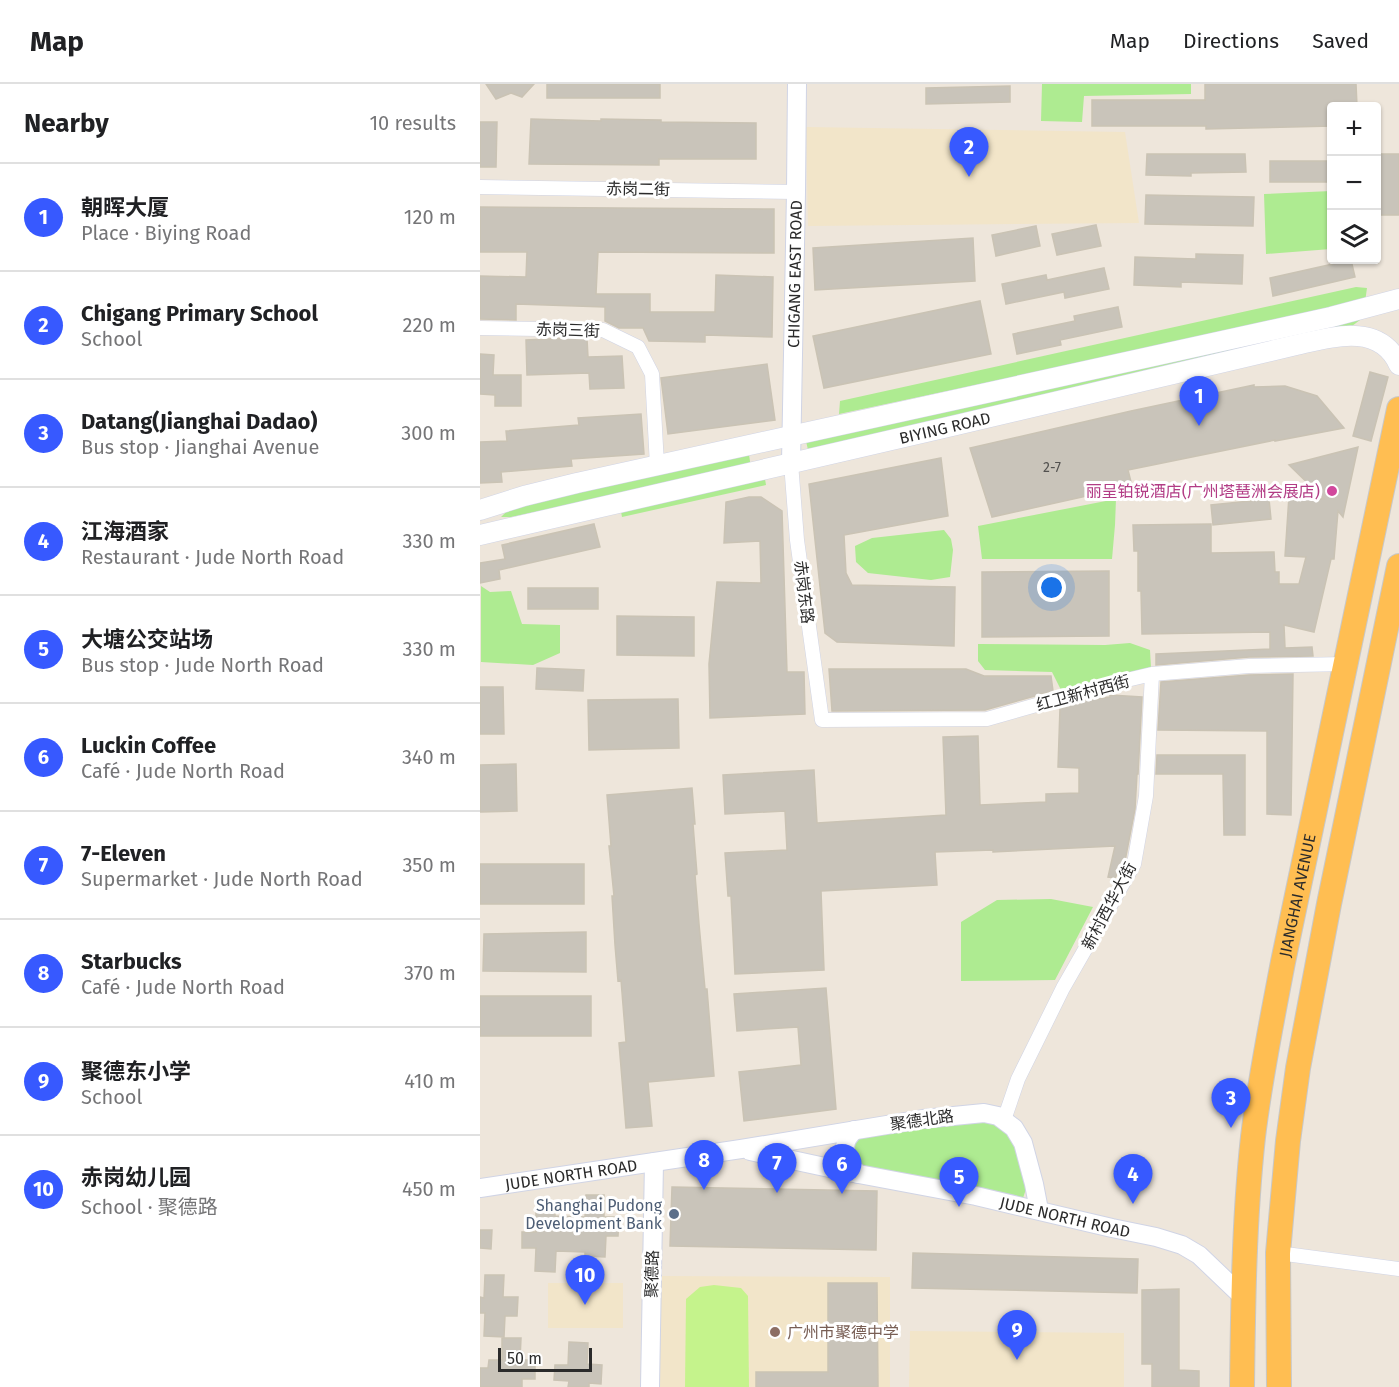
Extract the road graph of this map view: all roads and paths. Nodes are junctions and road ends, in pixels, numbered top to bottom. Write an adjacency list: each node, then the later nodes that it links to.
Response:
1 (797, 84): 3 (street, CHIGANG EAST ROAD)
2 (480, 187): 3 (street, 赤岗二街)
3 (796, 192): 8 (street, CHIGANG EAST ROAD)
4 (1399, 299): 8 (main road, BIYING ROAD)
5 (480, 328): 10 (street, 赤岗三街)
6 (1399, 366): 9 (main road, BIYING ROAD)
7 (1399, 409): 14 (highway, JIANGHAI AVENUE)
8 (792, 436): 9 (street, CHIGANG EAST ROAD); 10 (main road, BIYING ROAD)
9 (791, 463): 12 (main road, BIYING ROAD); 16 (street, 赤岗东路)
10 (657, 465): 11 (main road, BIYING ROAD)
11 (480, 510)
12 (480, 536)
13 (1398, 576): 24 (highway, JIANGHAI AVENUE)
14 (1346, 664): 15 (street, 红卫新村西街); 26 (highway, JIANGHAI AVENUE)
15 (1152, 675): 16 (street, 红卫新村西街); 17 (street, 新村西华大街)
16 (822, 720)
17 (1004, 1120): 18 (street, 聚德北路); 23 (street)
18 (854, 1130): 19 (street, 聚德北路); 21 (street)
19 (741, 1149): 20 (street, JUDE NORTH ROAD); 21 (street, JUDE NORTH ROAD)
20 (654, 1162): 22 (street, JUDE NORTH ROAD); 27 (street, 聚德路)
21 (858, 1174): 23 (street, JUDE NORTH ROAD)
22 (480, 1188)
23 (1039, 1210): 26 (street, JUDE NORTH ROAD)
24 (1278, 1254): 25 (street); 29 (highway, JIANGHAI AVENUE)
25 (1399, 1269)
26 (1243, 1297): 28 (highway, JIANGHAI AVENUE)
27 (650, 1387)
28 (1242, 1387)
29 (1279, 1387)

